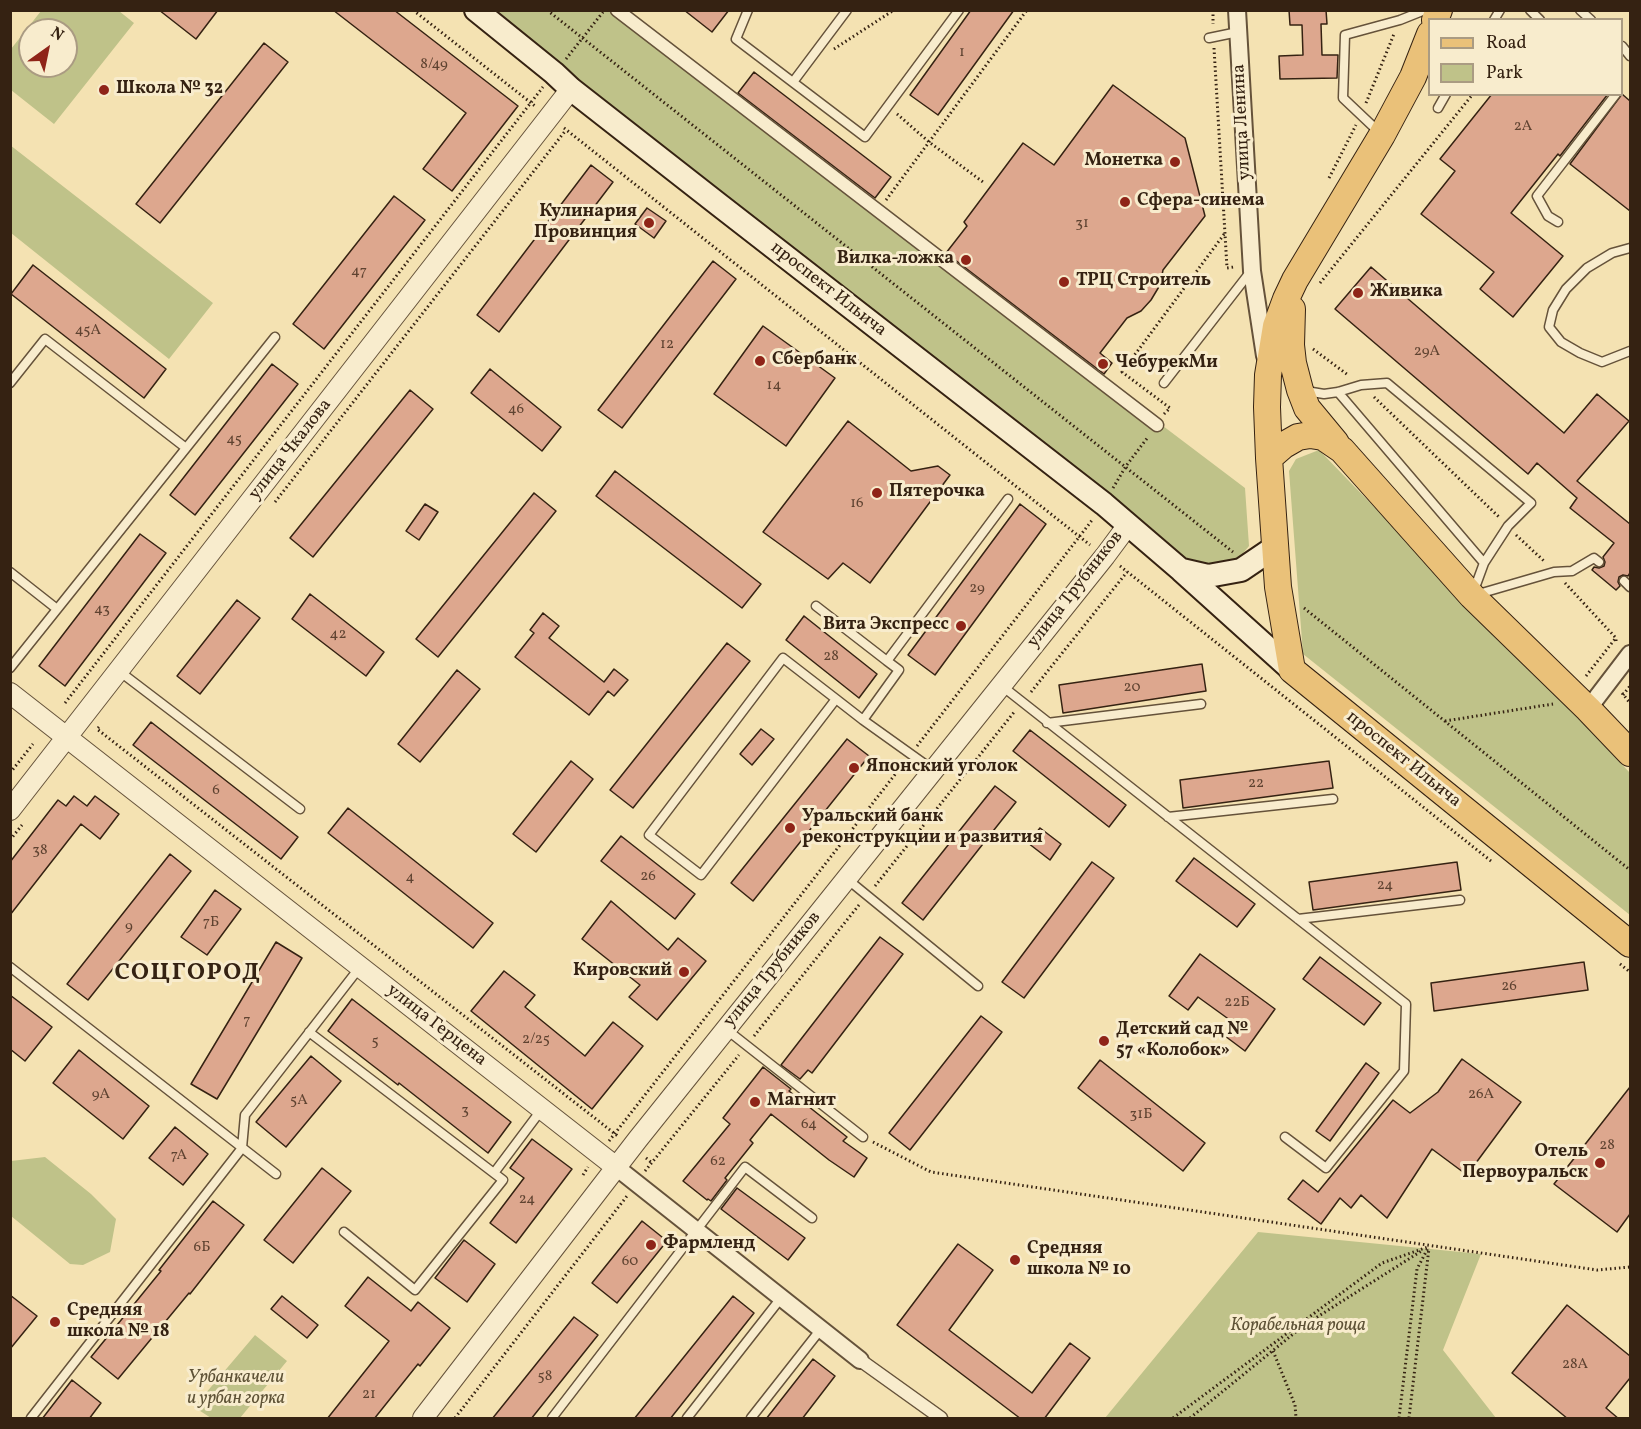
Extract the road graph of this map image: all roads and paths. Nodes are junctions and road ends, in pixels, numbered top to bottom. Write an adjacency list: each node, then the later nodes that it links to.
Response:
1 (413, 10): 26 (path)
2 (476, 10): 20 (main road, проспект Ильича)
3 (547, 10): 17 (path)
4 (604, 10): 17 (path)
5 (617, 10): 35 (street)
6 (748, 10): 21 (lane)
7 (847, 10): 21 (lane)
8 (894, 10): 19 (path)
9 (959, 10): 27 (lane)
10 (1027, 10): 32 (path)
11 (1213, 10): 16 (path)
12 (1237, 10): 15 (street, улица Ленина)
13 (1425, 10): 14 (lane)
14 (1400, 20): 29 (path); 29 (lane)
15 (1238, 32): 16 (lane); 39 (street, улица Ленина)
16 (1211, 37): 37 (path)
17 (582, 38): 20 (path); 54 (path)
18 (1428, 39): 31 (main road, улица Ленина)
19 (830, 52)
20 (554, 73): 22 (main road, проспект Ильича); 26 (path)
21 (793, 82): 27 (lane)
22 (571, 89): 30 (street, улица Чкалова); 57 (main road, проспект Ильича)
23 (1445, 96): 28 (lane)
24 (1471, 96): 40 (path)
25 (1614, 96): 36 (lane)
26 (532, 103): 30 (path); 86 (path)
27 (887, 106): 32 (path)
28 (1438, 108)
29 (1361, 114): 31 (lane); 33 (path)
30 (549, 117): 56 (path); 77 (street, улица Чкалова)
31 (1382, 135): 40 (main road, улица Ленина)
32 (929, 142): 34 (path); 35 (path)
33 (1329, 179)
34 (983, 182)
35 (878, 211): 50 (street)
36 (1558, 222)
37 (1225, 233): 39 (path); 50 (path)
38 (1630, 248): 43 (lane)
39 (1252, 268): 44 (street, улица Ленина); 46 (lane)
40 (1294, 284): 44 (main road, улица Ленина); 48 (main road, улица Ленина)
41 (275, 337): 51 (lane)
42 (1307, 345): 47 (path)
43 (1630, 351)
44 (1268, 375): 53 (main road, улица Ленина)
45 (10, 383): 51 (lane)
46 (1164, 383)
47 (1361, 385): 49 (lane); 59 (path); 59 (lane)
48 (1300, 390): 49 (lane); 52 (main road, улица Ленина)
49 (1338, 392): 62 (lane)
50 (1159, 421): 54 (path)
51 (186, 448): 71 (lane)
52 (1342, 450): 53 (main road); 69 (main road)
53 (1269, 458): 60 (main road, улица Ленина)
54 (1125, 466): 57 (path); 63 (path)
55 (1008, 499): 74 (lane)
56 (275, 502)
57 (1104, 504): 58 (main road, проспект Ильича); 96 (path)
58 (1128, 525): 64 (main road, проспект Ильича); 79 (street, улица Трубников)
59 (1508, 526): 62 (lane); 67 (path)
60 (1275, 547): 63 (main road, проспект Ильича); 68 (main road, улица Ленина)
61 (1599, 562): 67 (lane)
62 (1484, 563): 69 (lane)
63 (1250, 565): 64 (main road, проспект Ильича)
64 (1181, 570): 76 (main road, проспект Ильича)
65 (10, 572): 71 (lane)
66 (1127, 572): 85 (path)
67 (1554, 572): 69 (lane); 72 (path)
68 (1278, 587): 76 (main road, улица Ленина); 90 (path)
69 (1472, 596): 84 (main road)
70 (816, 606): 74 (lane)
71 (57, 609): 75 (lane)
72 (1616, 638): 78 (path); 84 (path)
73 (1630, 654): 78 (street)
74 (887, 661): 89 (lane)
75 (10, 668)
76 (1292, 670): 108 (main road, проспект Ильича)
77 (120, 671): 93 (street, улица Чкалова); 100 (lane)
78 (1613, 676): 82 (path); 84 (street)
79 (1001, 686): 85 (lane); 97 (street, улица Трубников)
80 (1630, 686): 82 (path)
81 (10, 693): 93 (street, улица Герцена)
82 (1623, 695): 87 (path)
83 (836, 699): 83 (lane); 89 (lane)
84 (1580, 701): 90 (path); 95 (main road)
85 (1022, 702): 92 (lane); 105 (path)
86 (65, 703)
87 (1630, 703)
88 (1201, 704): 92 (lane)
89 (863, 720): 96 (lane)
90 (1444, 721): 103 (path)
91 (103, 722): 116 (path)
92 (1047, 723): 102 (lane)
93 (67, 738): 101 (street, улица Чкалова); 110 (street, улица Герцена)
94 (33, 744): 98 (path)
95 (1630, 753)
96 (910, 754): 97 (lane); 116 (path)
97 (933, 770): 104 (street, улица Трубников)
98 (10, 773)
99 (1333, 799): 102 (lane)
100 (300, 809)
101 (10, 810)
102 (1168, 817): 107 (lane)
103 (1630, 870)
104 (847, 879): 105 (lane); 112 (street, улица Трубников)
105 (867, 896): 111 (lane); 114 (path)
106 (1461, 900): 107 (lane)
107 (1298, 919): 118 (lane)
108 (1630, 944)
109 (10, 967): 120 (lane)
110 (360, 967): 113 (lane); 115 (street, улица Герцена)
111 (978, 986)
112 (726, 1029): 114 (lane); 119 (street, улица Трубников)
113 (309, 1032): 120 (lane); 123 (lane)
114 (746, 1046): 117 (lane); 121 (path)
115 (542, 1109): 122 (street, улица Герцена); 123 (lane)
116 (615, 1133): 119 (path)
117 (863, 1137): 129 (path)
118 (1285, 1137)
119 (632, 1147): 121 (path); 122 (street, улица Трубников)
120 (242, 1148): 124 (lane); 135 (lane)
121 (652, 1163): 125 (path)
122 (616, 1167): 125 (street, улица Герцена); 136 (street, улица Трубников)
123 (494, 1173): 128 (lane)
124 (276, 1174)
125 (636, 1183): 127 (street, улица Герцена); 137 (path)
126 (812, 1218): 127 (lane)
127 (696, 1231): 131 (street, улица Герцена); 138 (lane)
128 (344, 1233)
129 (1429, 1246): 130 (path); 133 (path); 142 (path); 145 (path); 146 (path)
130 (1630, 1267)
131 (782, 1298): 132 (street, улица Герцена); 139 (lane)
132 (821, 1329): 134 (street, улица Герцена); 140 (lane)
133 (1273, 1351): 143 (path); 144 (path)
134 (860, 1360): 141 (street)
135 (31, 1419)
136 (423, 1419)
137 (455, 1419)
138 (552, 1419)
139 (687, 1419)
140 (751, 1419)
141 (941, 1419)
142 (1173, 1419)
143 (1190, 1419)
144 (1296, 1419)
145 (1399, 1419)
146 (1408, 1419)

